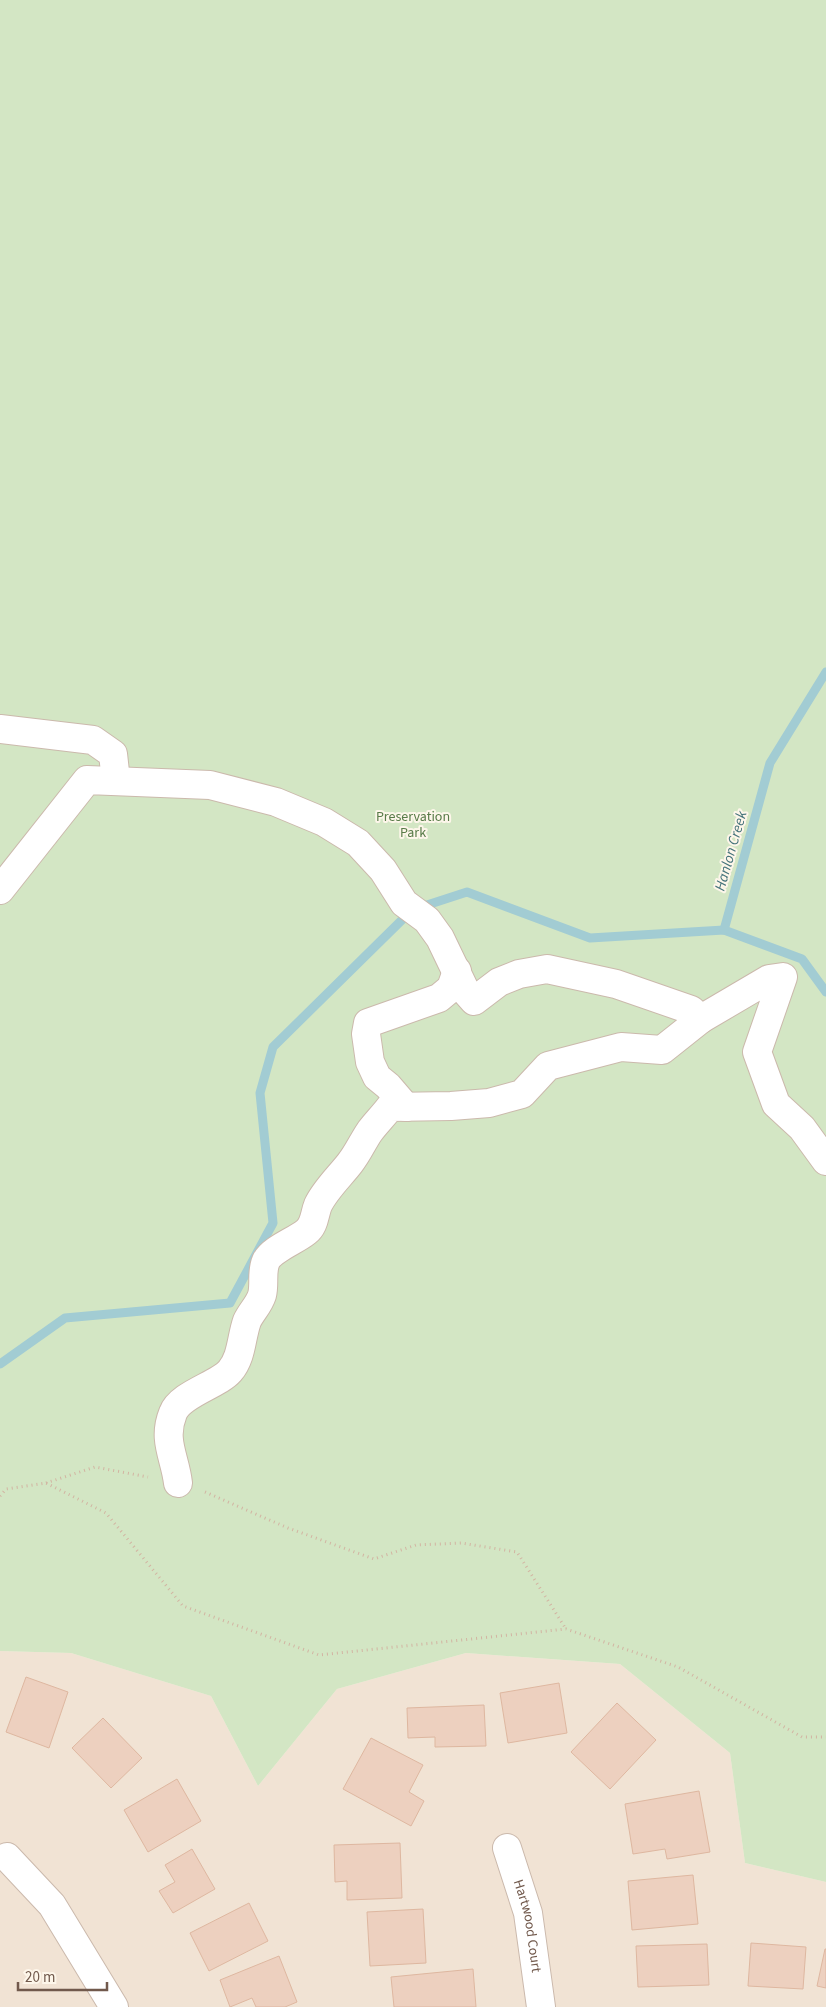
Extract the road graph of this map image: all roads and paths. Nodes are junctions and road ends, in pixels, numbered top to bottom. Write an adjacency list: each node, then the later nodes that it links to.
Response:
1 (0, 729): 2 (street)
2 (116, 781): 3 (street); 4 (street)
3 (0, 890)
4 (457, 972): 5 (street); 6 (street)
5 (701, 1019): 6 (street); 7 (street)
6 (406, 1107): 9 (street)
7 (826, 1161)
8 (46, 1483): 9 (path); 10 (path); 11 (path)
9 (178, 1483): 11 (path)
10 (0, 1496)
11 (566, 1629): 12 (path)
12 (826, 1737)
13 (508, 1848): 16 (street, Hartwood Court)
14 (6, 1857): 15 (street)
15 (114, 2007)
16 (541, 2007)

